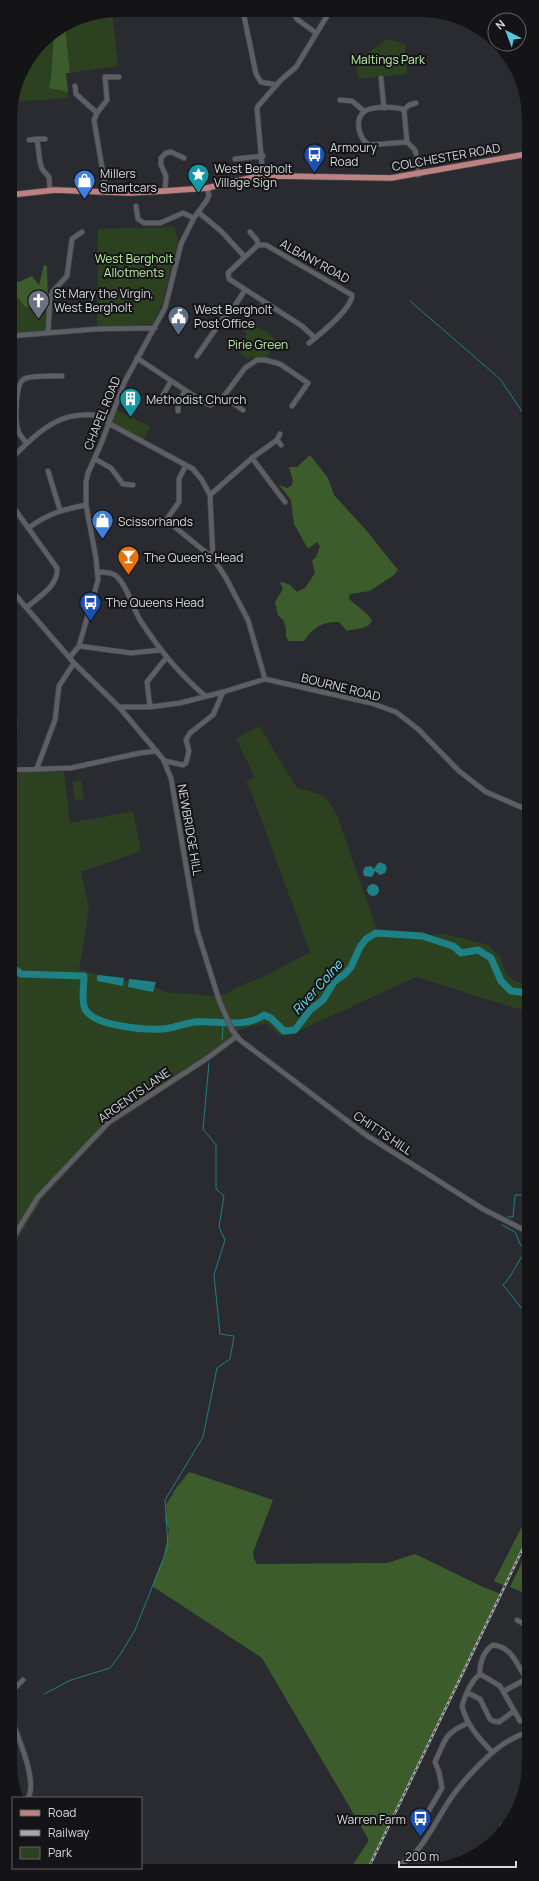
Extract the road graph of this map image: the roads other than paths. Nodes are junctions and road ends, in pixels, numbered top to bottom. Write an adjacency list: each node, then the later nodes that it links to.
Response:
1 (244, 17): 7 (street)
2 (296, 17): 4 (street)
3 (326, 17): 4 (street)
4 (316, 33): 7 (street)
5 (119, 76): 14 (street)
6 (381, 78): 11 (street)
7 (276, 85): 23 (street)
8 (75, 86): 14 (street)
9 (340, 100): 13 (street)
10 (416, 102): 12 (street)
11 (384, 108): 12 (street); 13 (street)
12 (404, 110): 18 (street)
13 (364, 111): 18 (street)
14 (97, 113): 32 (street)
15 (45, 138): 16 (street)
16 (37, 139): 17 (street); 30 (street)
17 (29, 140)
18 (407, 142): 21 (street)
19 (173, 146): 20 (street)
20 (171, 152): 24 (street); 31 (street)
21 (416, 154)
22 (522, 155): 27 (main road, COLCHESTER ROAD)
23 (262, 156): 25 (street); 28 (street)
24 (184, 158)
25 (236, 159)
26 (416, 162): 27 (street)
27 (418, 175): 28 (main road, COLCHESTER ROAD)
28 (263, 177): 29 (main road, COLCHESTER ROAD)
29 (208, 188): 31 (main road, COLCHESTER ROAD); 35 (street, CHAPEL ROAD)
30 (50, 190): 32 (main road, COLCHESTER ROAD); 33 (main road, COLCHESTER ROAD)
31 (165, 191): 32 (main road, COLCHESTER ROAD)
32 (104, 192)
33 (17, 194)
34 (136, 206): 36 (street)
35 (198, 212): 36 (street, CHAPEL ROAD); 42 (street)
36 (194, 218): 44 (street, CHAPEL ROAD)
37 (82, 232): 40 (street)
38 (250, 232): 41 (street)
39 (70, 233): 40 (street)
40 (74, 237): 45 (street)
41 (258, 245): 42 (street); 47 (street, ALBANY ROAD)
42 (245, 257): 43 (street)
43 (245, 290): 47 (street); 49 (street)
44 (155, 328): 45 (street); 50 (street, CHAPEL ROAD)
45 (48, 333): 46 (street)
46 (17, 335)
47 (315, 338): 48 (street, ALBANY ROAD)
48 (309, 343)
49 (197, 356)
50 (138, 358): 52 (street); 59 (street, CHAPEL ROAD)
51 (62, 376): 63 (street)
52 (171, 381): 53 (street); 54 (street)
53 (186, 391): 55 (street); 58 (street)
54 (162, 395)
55 (224, 397): 56 (street); 57 (street)
56 (292, 406)
57 (243, 410)
58 (178, 411)
59 (110, 418): 60 (street, CHAPEL ROAD); 63 (street)
60 (108, 423): 66 (street, CHAPEL ROAD); 68 (street)
61 (280, 434): 62 (street)
62 (277, 440): 64 (street); 67 (street)
63 (26, 444): 65 (street)
64 (281, 445)
65 (17, 453)
66 (95, 458): 70 (street); 73 (street, CHAPEL ROAD)
67 (252, 458): 71 (street); 72 (street)
68 (186, 465): 71 (street); 77 (street)
69 (48, 471): 74 (street)
70 (133, 485)
71 (210, 495): 77 (street)
72 (284, 502)
73 (86, 505): 74 (street); 78 (street, CHAPEL ROAD)
74 (60, 510): 76 (street)
75 (17, 512): 76 (street)
76 (28, 528): 80 (street)
77 (213, 558): 86 (street)
78 (97, 572): 81 (street, CHAPEL ROAD); 82 (street)
79 (17, 596): 80 (street, NEWBRIDGE HILL)
80 (27, 607): 83 (street, NEWBRIDGE HILL)
81 (79, 646): 82 (street); 83 (street, CHAPEL ROAD)
82 (161, 650): 84 (street)
83 (70, 657): 85 (street, NEWBRIDGE HILL)
84 (166, 658): 88 (street); 91 (street)
85 (74, 663): 90 (street, NEWBRIDGE HILL); 94 (street)
86 (265, 679): 87 (street, BOURNE ROAD); 96 (street, BOURNE ROAD)
87 (222, 692): 88 (street, BOURNE ROAD); 89 (street)
88 (208, 696): 89 (street); 91 (street, BOURNE ROAD)
89 (221, 700): 93 (street)
90 (119, 707): 91 (street, BOURNE ROAD); 92 (street, NEWBRIDGE HILL)
91 (150, 707)
92 (156, 751): 93 (street, NEWBRIDGE HILL); 94 (street)
93 (165, 761): 97 (street, NEWBRIDGE HILL)
94 (37, 768): 95 (street)
95 (17, 770)
96 (522, 807)
97 (237, 1036): 98 (street, CHITTS HILL); 99 (street, ARGENTS LANE)
98 (522, 1229)
99 (17, 1232)
100 (516, 1620): 101 (street)
101 (522, 1623)
102 (522, 1668): 103 (street)
103 (480, 1674): 107 (street); 108 (street)
104 (23, 1680): 106 (street)
105 (522, 1681): 107 (street)
106 (17, 1686)
107 (504, 1691): 109 (street)
108 (468, 1693): 109 (street); 111 (street)
109 (514, 1711): 110 (street)
110 (520, 1721)
111 (468, 1723): 114 (street); 116 (street)
112 (522, 1735): 114 (street)
113 (17, 1736): 115 (street)
114 (492, 1752): 117 (street)
115 (29, 1797)
116 (428, 1812)
117 (402, 1864)

